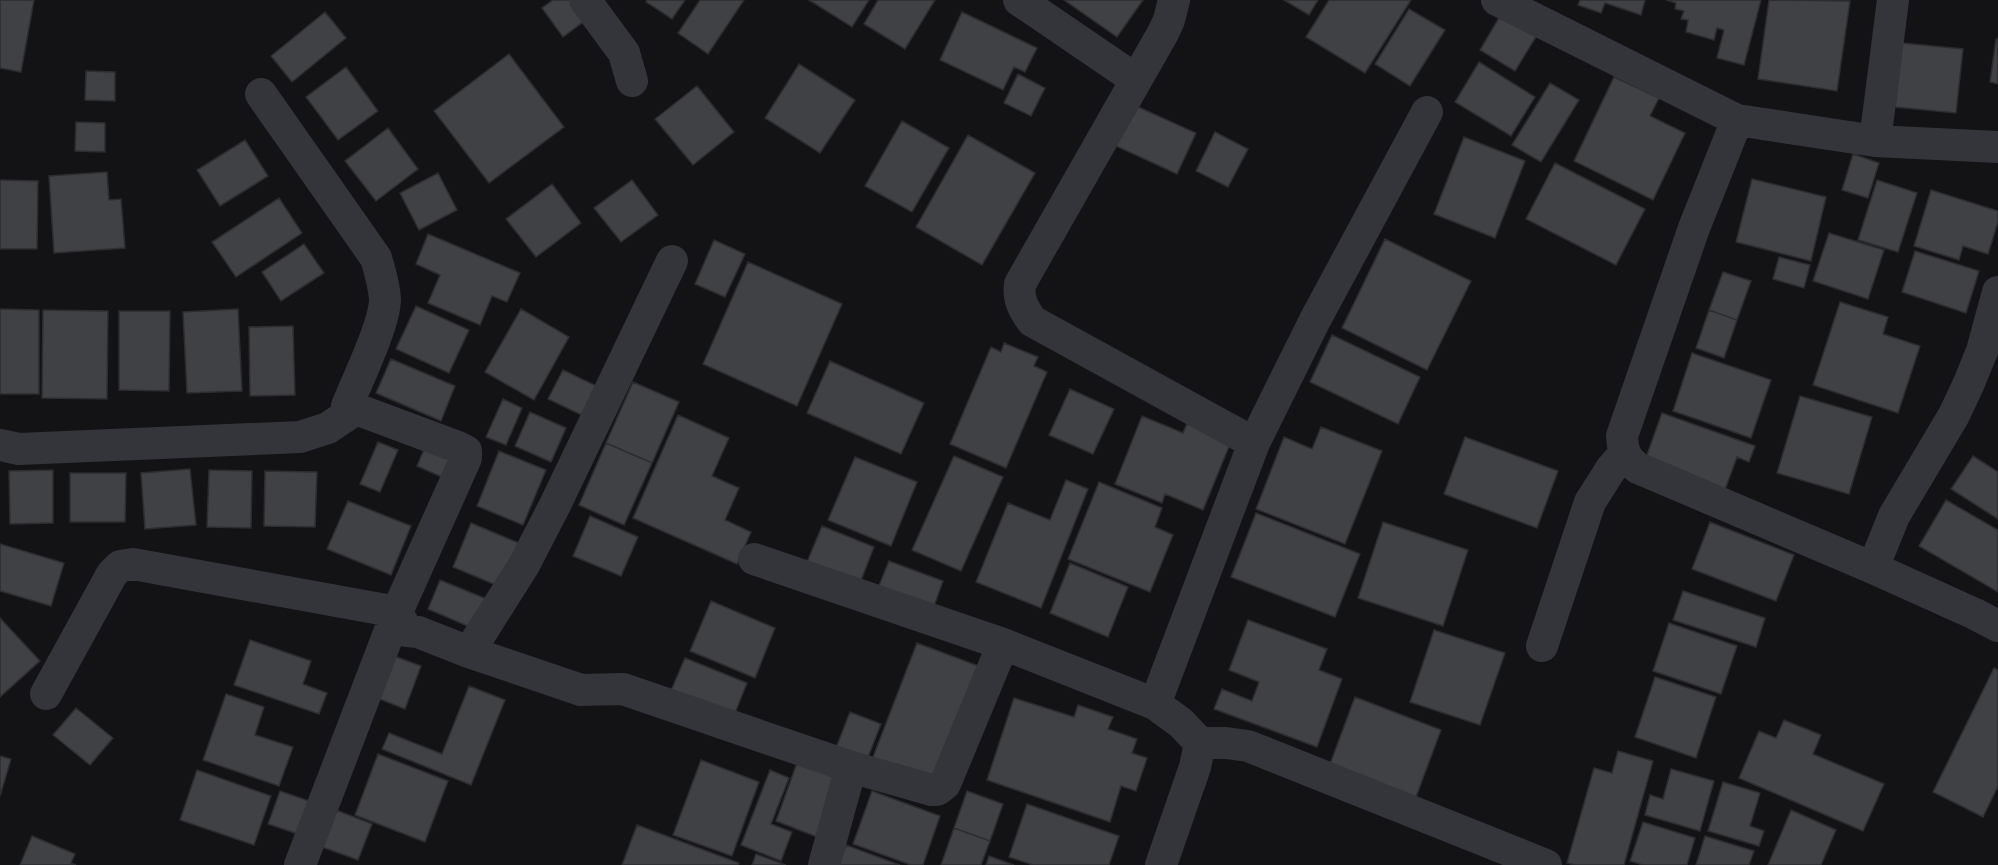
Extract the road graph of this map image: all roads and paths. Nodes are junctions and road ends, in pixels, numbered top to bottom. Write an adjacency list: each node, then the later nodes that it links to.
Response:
1 (585, 0): 7 (street)
2 (1019, 0): 6 (street)
3 (1174, 0): 6 (street)
4 (1497, 0): 10 (street)
5 (1893, 0): 11 (street)
6 (1135, 79): 16 (street)
7 (632, 81)
8 (261, 94): 15 (street)
9 (1427, 112): 16 (street)
10 (1737, 120): 11 (street); 18 (street)
11 (1875, 141): 12 (street)
12 (1998, 147)
13 (672, 261): 25 (street)
14 (1998, 292): 20 (street)
15 (356, 410): 17 (street); 21 (street)
16 (1254, 443): 27 (street)
17 (0, 445)
18 (1624, 454): 20 (street); 24 (street)
19 (754, 559): 23 (street)
20 (1873, 568): 22 (street)
21 (397, 612): 25 (street); 26 (street); 30 (street)
22 (1998, 626)
23 (1003, 644): 27 (street); 29 (street)
24 (1542, 646)
25 (470, 652): 29 (street)
26 (46, 694)
27 (1155, 704): 28 (street)
28 (1200, 743): 32 (street); 33 (street)
29 (851, 767): 31 (street)
30 (300, 865)
31 (824, 865)
32 (1161, 865)
33 (1546, 865)

